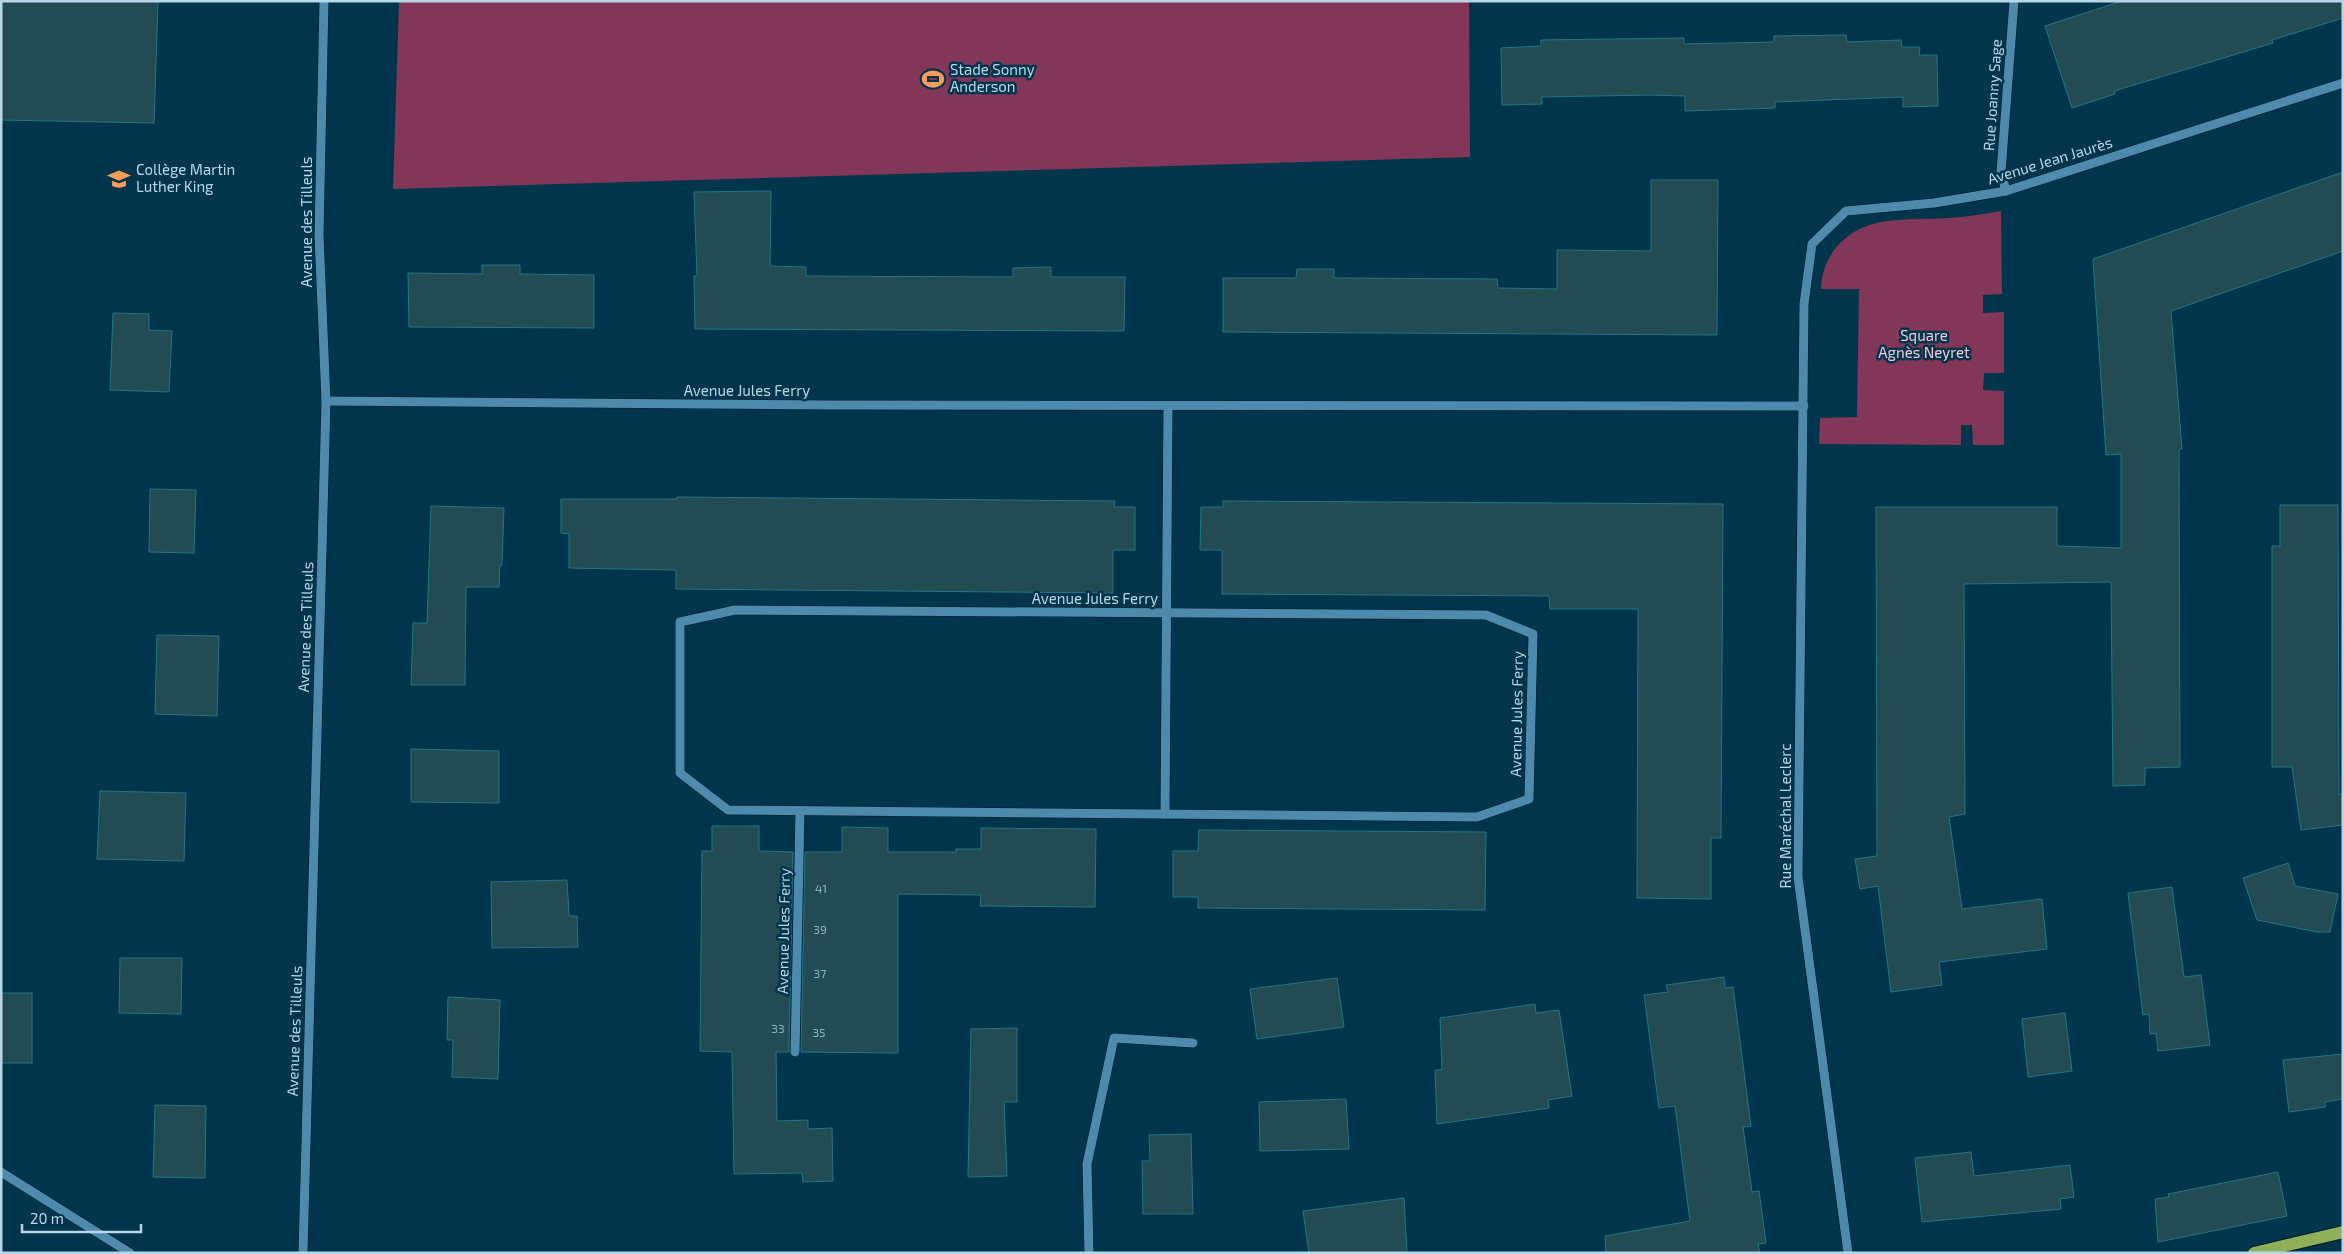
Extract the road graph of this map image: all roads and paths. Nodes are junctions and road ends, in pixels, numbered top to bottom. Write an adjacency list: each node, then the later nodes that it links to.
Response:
1 (324, 1): 5 (street, Avenue des Tilleuls)
2 (2014, 1): 4 (street, Rue Joanny Sage)
3 (2343, 83): 4 (street, Avenue Jean Jaurès)
4 (2006, 191): 7 (street, Avenue Jean Jaurès)
5 (326, 401): 6 (street, Avenue Jules Ferry); 16 (street, Avenue des Tilleuls)
6 (1168, 406): 7 (street, Avenue Jules Ferry); 8 (street, Avenue Jules Ferry)
7 (1804, 406): 18 (street, Rue Maréchal Leclerc)
8 (1166, 613): 9 (street, Avenue Jules Ferry); 10 (street, Avenue Jules Ferry); 10 (street, Avenue Jules Ferry)
9 (800, 811): 10 (street, Avenue Jules Ferry); 12 (street, Avenue Jules Ferry)
10 (1165, 814)
11 (1192, 1043): 17 (street)
12 (795, 1052)
13 (1, 1172): 15 (street)
14 (2343, 1232): 19 (main road)
15 (130, 1253)
16 (303, 1253)
17 (1089, 1253)
18 (1848, 1253)
19 (2254, 1253)

